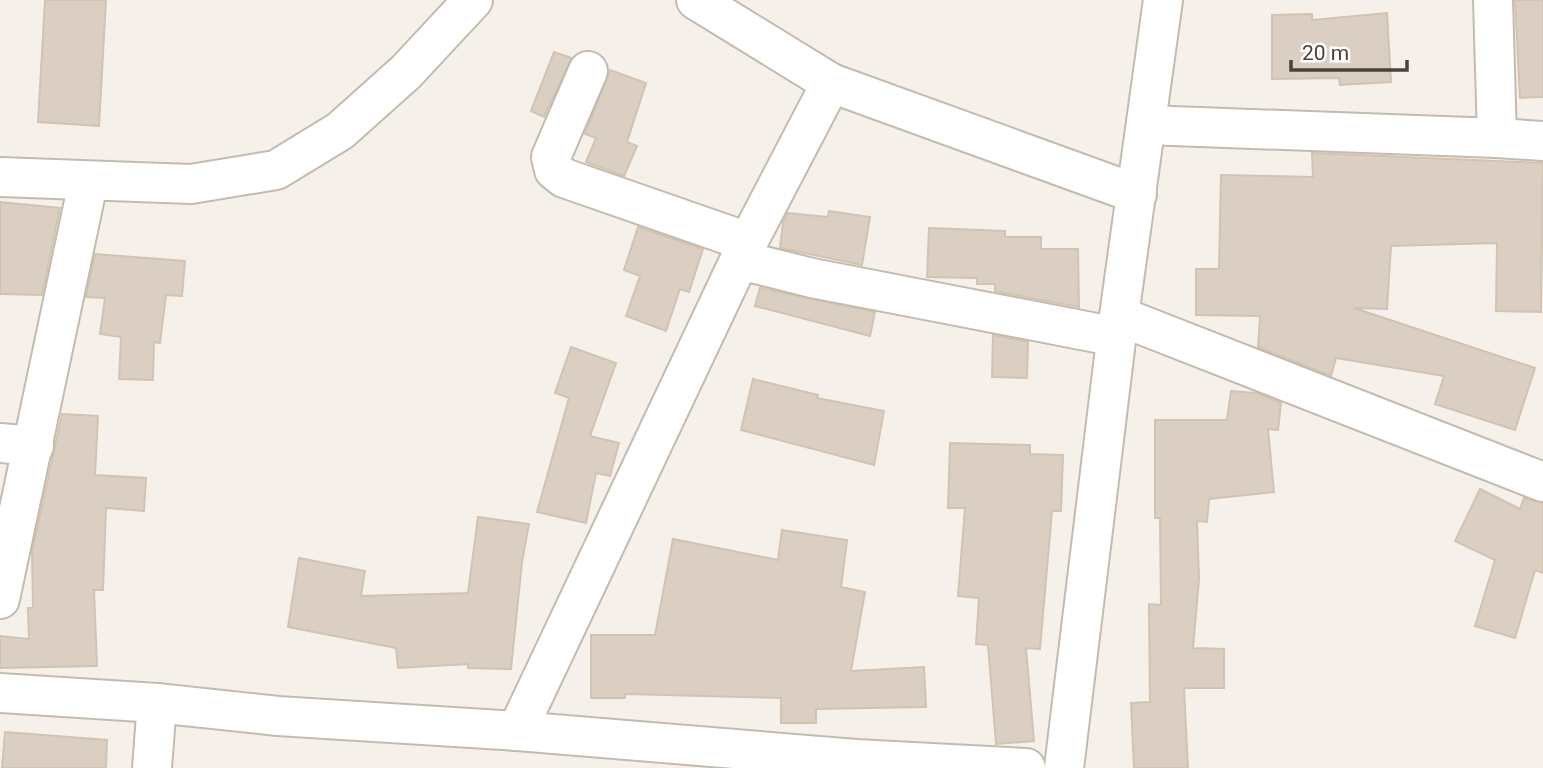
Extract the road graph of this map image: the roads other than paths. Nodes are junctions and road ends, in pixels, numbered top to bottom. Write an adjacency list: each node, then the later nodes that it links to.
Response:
1 (473, 0): 11 (street)
2 (696, 0): 6 (street)
3 (1163, 0): 7 (street)
4 (1493, 0): 8 (street)
5 (588, 71): 13 (street)
6 (831, 83): 12 (street); 13 (street)
7 (1146, 125): 8 (street); 12 (street)
8 (1497, 138): 9 (street)
9 (1543, 141)
10 (0, 177): 11 (street)
11 (88, 183): 15 (street)
12 (1137, 194): 14 (street)
13 (744, 251): 14 (street); 20 (street)
14 (1118, 327): 16 (street); 25 (street)
15 (17, 444): 17 (street)
16 (1543, 482)
17 (0, 599)
18 (0, 693): 19 (street)
19 (157, 703): 20 (street); 23 (street)
20 (517, 731): 21 (street)
21 (620, 754): 22 (street)
22 (855, 764): 24 (street)
23 (152, 768)
24 (1026, 768)
25 (1064, 768)

